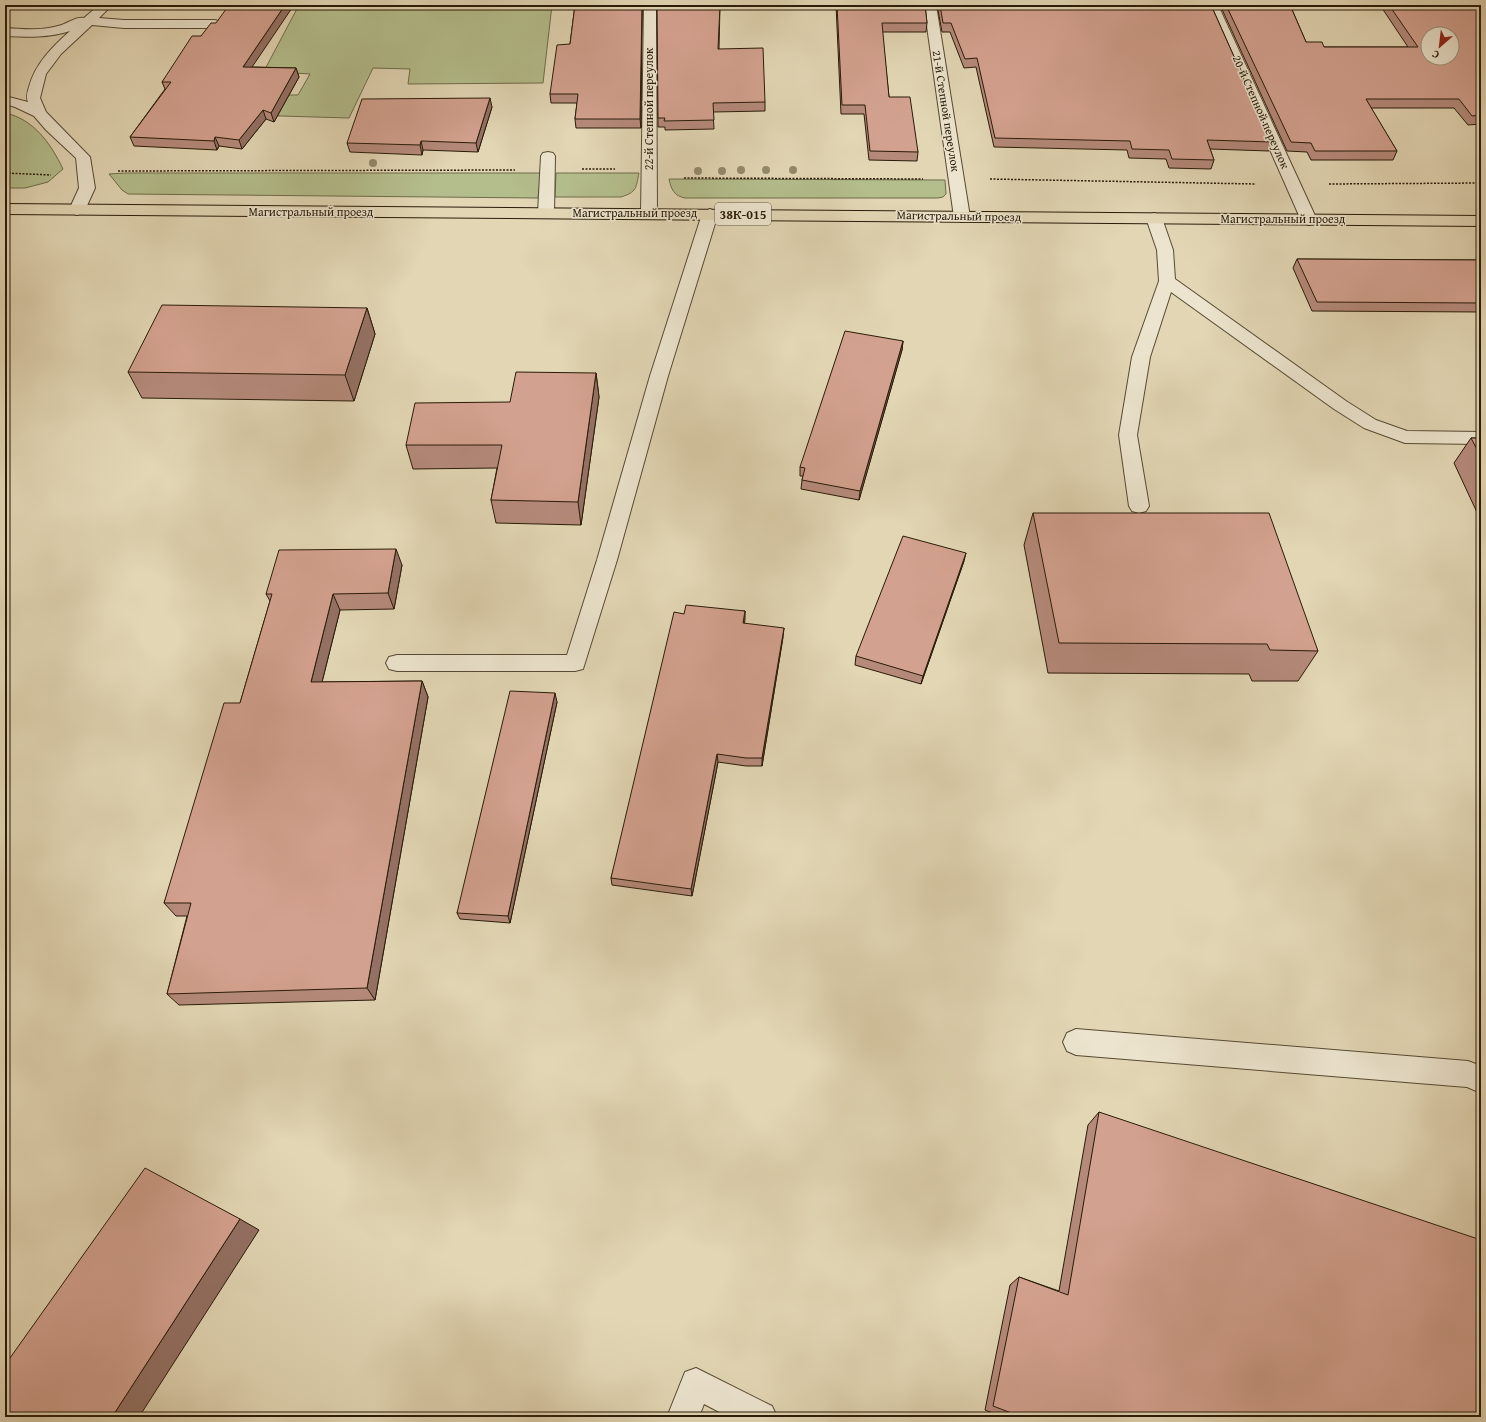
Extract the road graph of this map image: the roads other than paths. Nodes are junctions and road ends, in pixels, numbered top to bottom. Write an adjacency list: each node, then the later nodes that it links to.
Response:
1 (650, 5): 15 (street, 22-й Степной переулок)
2 (930, 5): 17 (street, 21-й Степной переулок)
3 (1212, 5): 19 (street, 20-й Степной переулок)
4 (97, 13): 5 (street); 7 (street); 10 (street)
5 (124, 24): 6 (street); 8 (street)
6 (214, 24)
7 (5, 32)
8 (197, 36)
9 (5, 100): 10 (street)
10 (39, 113): 13 (street)
11 (548, 163): 14 (street)
12 (5, 209): 13 (main road, Магистральный проезд / 38К-015)
13 (77, 210): 14 (main road, Магистральный проезд / 38К-015)
14 (546, 213): 15 (main road, Магистральный проезд / 38К-015)
15 (649, 213): 16 (main road, Магистральный проезд / 38К-015)
16 (710, 214): 17 (main road, Магистральный проезд / 38К-015); 24 (street)
17 (962, 216): 18 (main road, Магистральный проезд / 38К-015)
18 (1154, 218): 19 (main road, Магистральный проезд / 38К-015); 21 (street)
19 (1309, 220): 20 (main road, Магистральный проезд / 38К-015)
20 (1481, 221)
21 (1167, 281): 22 (street); 23 (street)
22 (1481, 438)
23 (1139, 506)
24 (397, 663)
25 (1076, 1042): 26 (street)
26 (1481, 1080)
27 (683, 1417): 28 (street)
28 (761, 1417)

